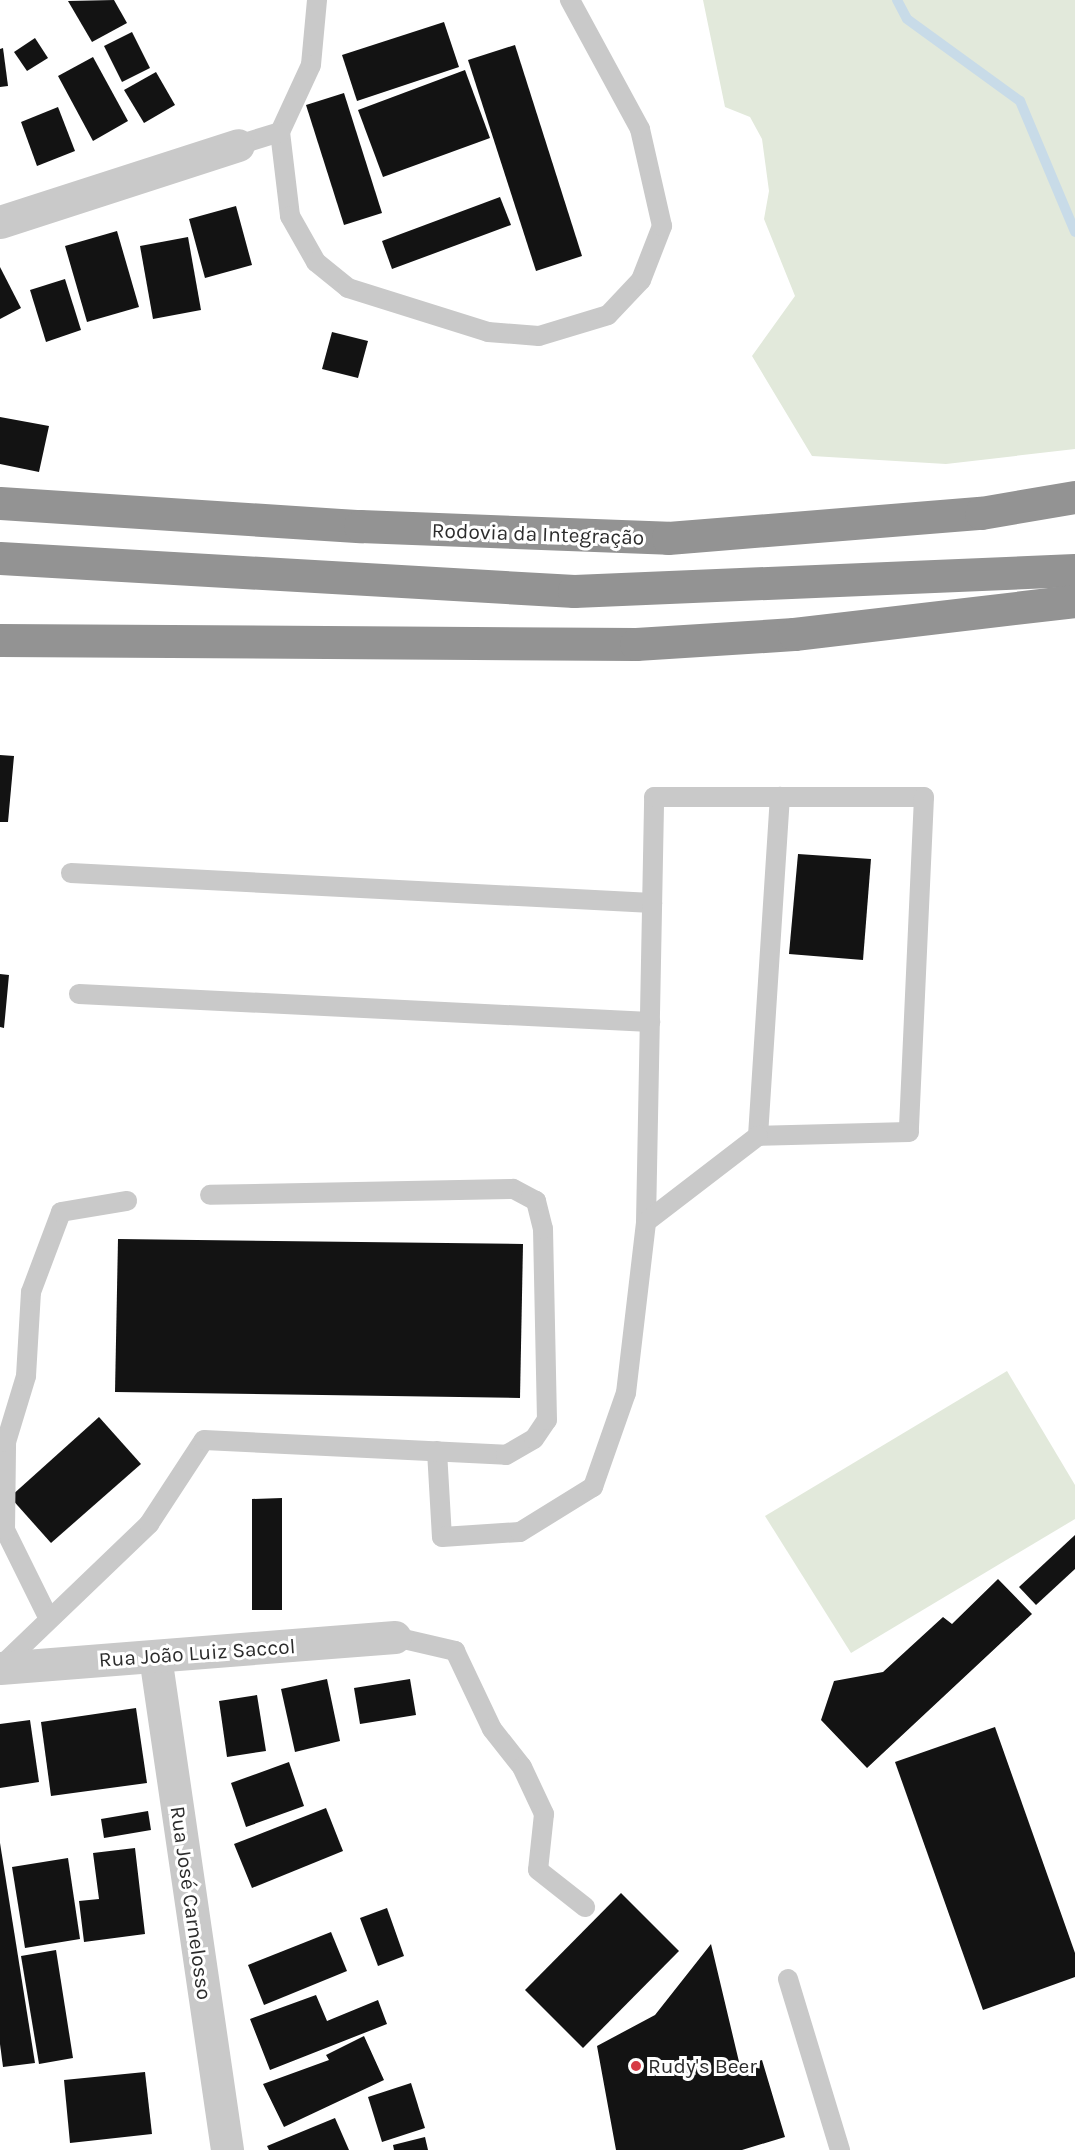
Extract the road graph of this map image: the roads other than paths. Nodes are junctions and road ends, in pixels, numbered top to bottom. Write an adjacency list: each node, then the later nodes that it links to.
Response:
1 (317, 0): 3 (lane)
2 (570, 0): 3 (lane)
3 (280, 132): 4 (lane)
4 (238, 146): 5 (street)
5 (0, 222)
6 (1075, 497): 7 (highway, Rodovia da Integração)
7 (0, 502)
8 (0, 558): 9 (highway)
9 (1075, 570)
10 (1075, 601): 11 (highway)
11 (0, 640)
12 (780, 797): 14 (lane); 17 (lane); 17 (lane)
13 (70, 873): 14 (lane)
14 (652, 903): 16 (lane)
15 (79, 994): 16 (lane)
16 (650, 1022): 20 (lane)
17 (758, 1136): 20 (lane)
18 (210, 1195): 21 (lane)
19 (127, 1202): 22 (lane)
20 (646, 1222): 21 (lane)
21 (437, 1451): 22 (lane)
22 (49, 1619): 25 (lane)
23 (394, 1637): 24 (street, Rua João Luiz Saccol); 26 (lane)
24 (155, 1656): 25 (street, Rua João Luiz Saccol); 28 (street, Rua José Carnelosso)
25 (0, 1667)
26 (585, 1907)
27 (788, 1979): 29 (lane)
28 (227, 2150)
29 (840, 2150)

